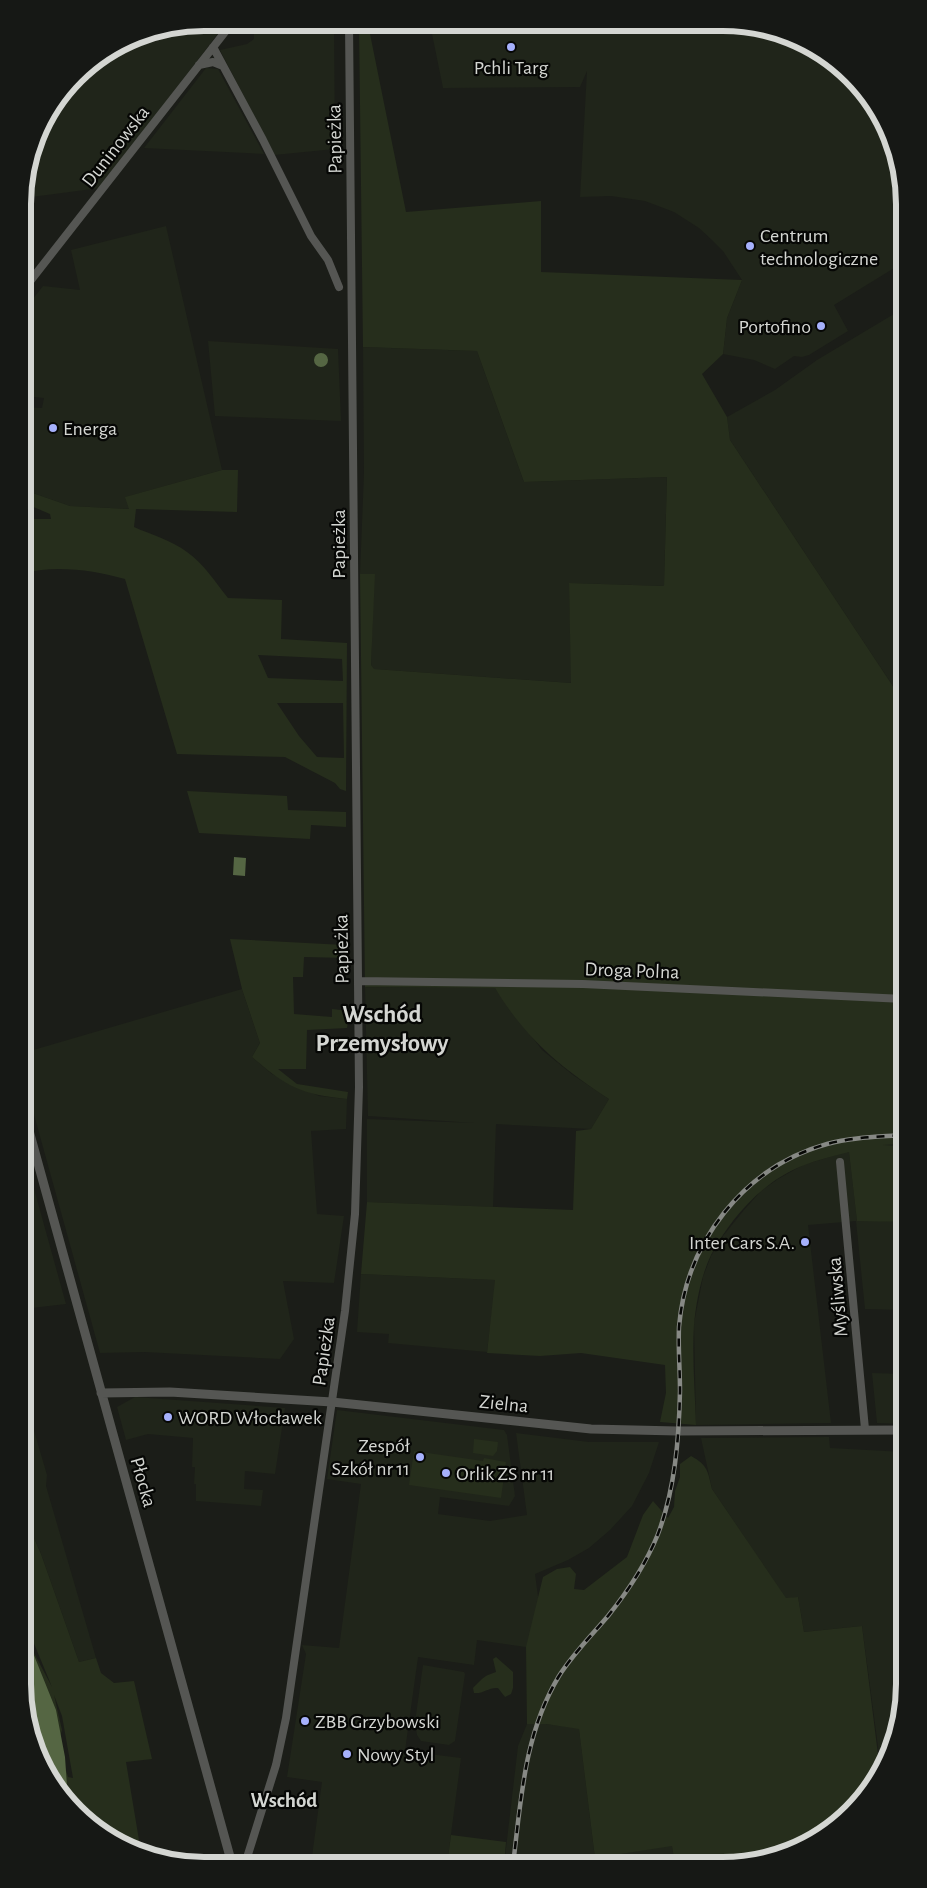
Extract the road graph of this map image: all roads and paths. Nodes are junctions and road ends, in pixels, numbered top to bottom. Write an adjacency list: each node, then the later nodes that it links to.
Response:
1 (225, 32): 3 (street, Duninowska)
2 (349, 32): 8 (street, Papieżka)
3 (213, 47): 4 (street, Duninowska); 5 (street)
4 (199, 65): 5 (street); 6 (street, Duninowska)
5 (223, 66): 7 (street)
6 (32, 279)
7 (339, 287)
8 (358, 981): 9 (street, Droga Polna); 13 (street, Papieżka)
9 (895, 999)
10 (31, 1140): 12 (street, Płocka)
11 (840, 1162): 14 (street, Myśliwska)
12 (101, 1393): 13 (street, Zielna); 16 (street, Płocka)
13 (332, 1402): 14 (street, Zielna); 17 (street, Papieżka)
14 (865, 1429): 15 (street, Zielna)
15 (895, 1430)
16 (230, 1857)
17 (246, 1857)

